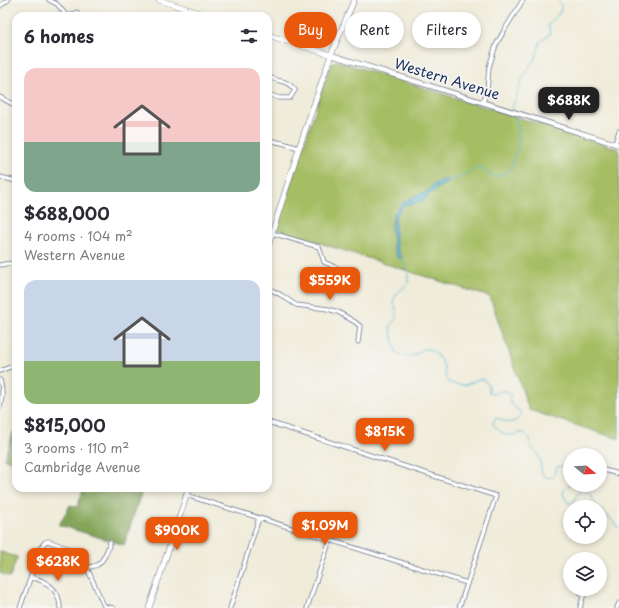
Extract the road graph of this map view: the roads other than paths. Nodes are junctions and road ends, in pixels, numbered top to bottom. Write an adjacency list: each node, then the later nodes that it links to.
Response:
1 (8, 0): 6 (street)
2 (48, 0): 7 (street)
3 (159, 0): 8 (main road)
4 (354, 0): 10 (main road)
5 (523, 0): 14 (street)
6 (0, 6)
7 (64, 12)
8 (192, 12)
9 (272, 36): 10 (main road, Western Avenue)
10 (331, 55): 14 (street, Western Avenue); 19 (main road)
11 (272, 78): 12 (street)
12 (272, 95)
13 (0, 97): 15 (street)
14 (483, 102): 18 (street, Western Avenue)
15 (12, 104)
16 (619, 131): 18 (street)
17 (272, 141): 19 (street)
18 (617, 145)
19 (299, 148): 22 (main road)
20 (0, 177): 21 (street)
21 (12, 180)
22 (272, 233): 25 (street)
23 (12, 264): 24 (street)
24 (0, 265)
25 (341, 270)
26 (272, 290): 27 (street)
27 (358, 342)
28 (12, 367): 29 (street)
29 (0, 371)
30 (0, 380): 31 (street)
31 (0, 407)
32 (272, 423): 42 (street)
33 (607, 471): 34 (street)
34 (619, 474)
35 (187, 492): 36 (main road)
36 (186, 495): 37 (street); 49 (main road)
37 (259, 518): 38 (street); 50 (street)
38 (330, 540): 42 (street); 51 (street)
39 (110, 542): 40 (street)
40 (87, 568): 41 (street); 45 (street)
41 (31, 577): 46 (street); 47 (street)
42 (468, 583): 52 (street)
43 (584, 596): 53 (street)
44 (619, 603): 54 (street)
45 (104, 607): 48 (street)
46 (20, 608)
47 (60, 608)
48 (113, 608)
49 (150, 608)
50 (230, 608)
51 (307, 608)
52 (459, 608)
53 (580, 608)
54 (618, 608)

